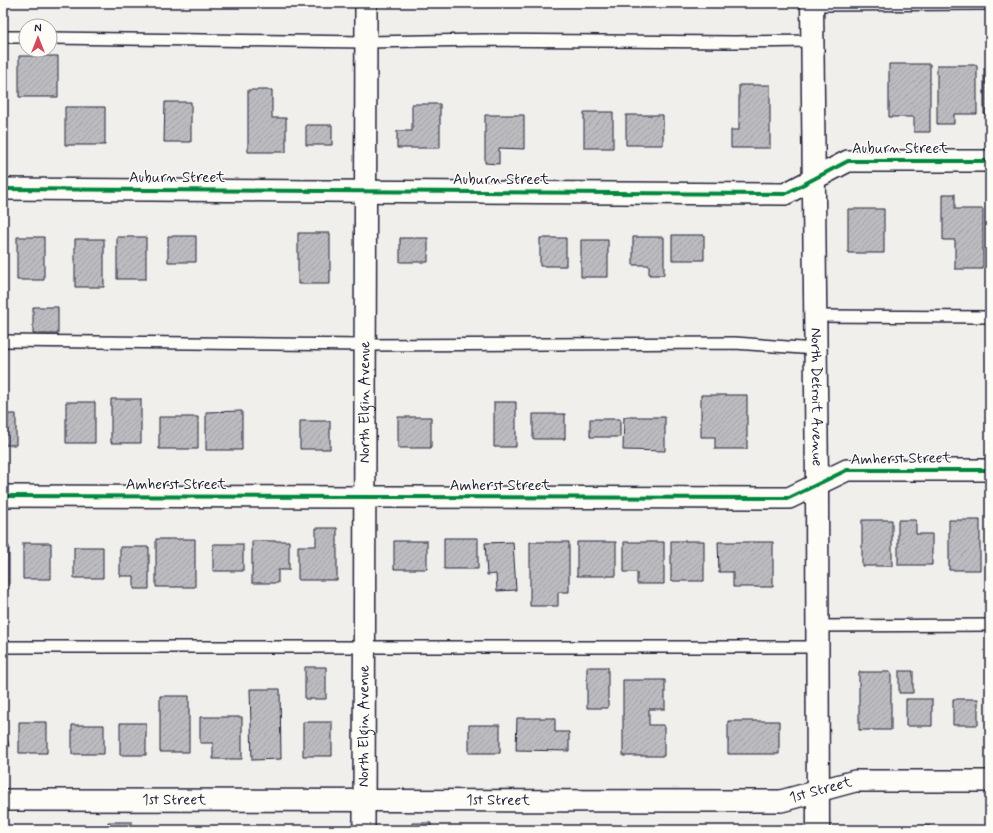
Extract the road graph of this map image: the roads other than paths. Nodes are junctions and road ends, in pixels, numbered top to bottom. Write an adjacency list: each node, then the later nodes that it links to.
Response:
1 (366, 3): 8 (street, North Elgin Avenue)
2 (812, 4): 3 (lane); 7 (street, North Detroit Avenue)
3 (990, 4)
4 (3, 37): 5 (lane)
5 (18, 37)
6 (58, 38): 8 (lane)
7 (812, 41): 8 (lane); 10 (street, North Detroit Avenue)
8 (366, 42): 12 (street, North Elgin Avenue)
9 (990, 161): 10 (street, Auburn Street)
10 (814, 179): 12 (street, Auburn Street); 13 (street, North Detroit Avenue)
11 (3, 189): 12 (street, Auburn Street)
12 (365, 192): 16 (street, North Elgin Avenue)
13 (815, 316): 14 (lane); 17 (street, North Detroit Avenue)
14 (990, 318)
15 (3, 342): 16 (lane)
16 (365, 345): 17 (lane); 21 (street, North Elgin Avenue)
17 (815, 349): 19 (street, North Detroit Avenue)
18 (990, 470): 19 (street, Amherst Street)
19 (817, 484): 21 (street, Amherst Street); 23 (street, North Detroit Avenue)
20 (3, 496): 21 (street, Amherst Street)
21 (364, 497): 25 (street, North Elgin Avenue)
22 (990, 625): 23 (lane)
23 (817, 636): 25 (lane); 27 (street, North Detroit Avenue)
24 (3, 647): 25 (lane)
25 (364, 647): 29 (street, North Elgin Avenue)
26 (990, 781): 27 (street, 1st Street)
27 (818, 791): 29 (street, 1st Street); 31 (street, North Detroit Avenue)
28 (3, 800): 29 (street, 1st Street)
29 (364, 800): 30 (street, North Elgin Avenue)
30 (364, 830)
31 (818, 830)

